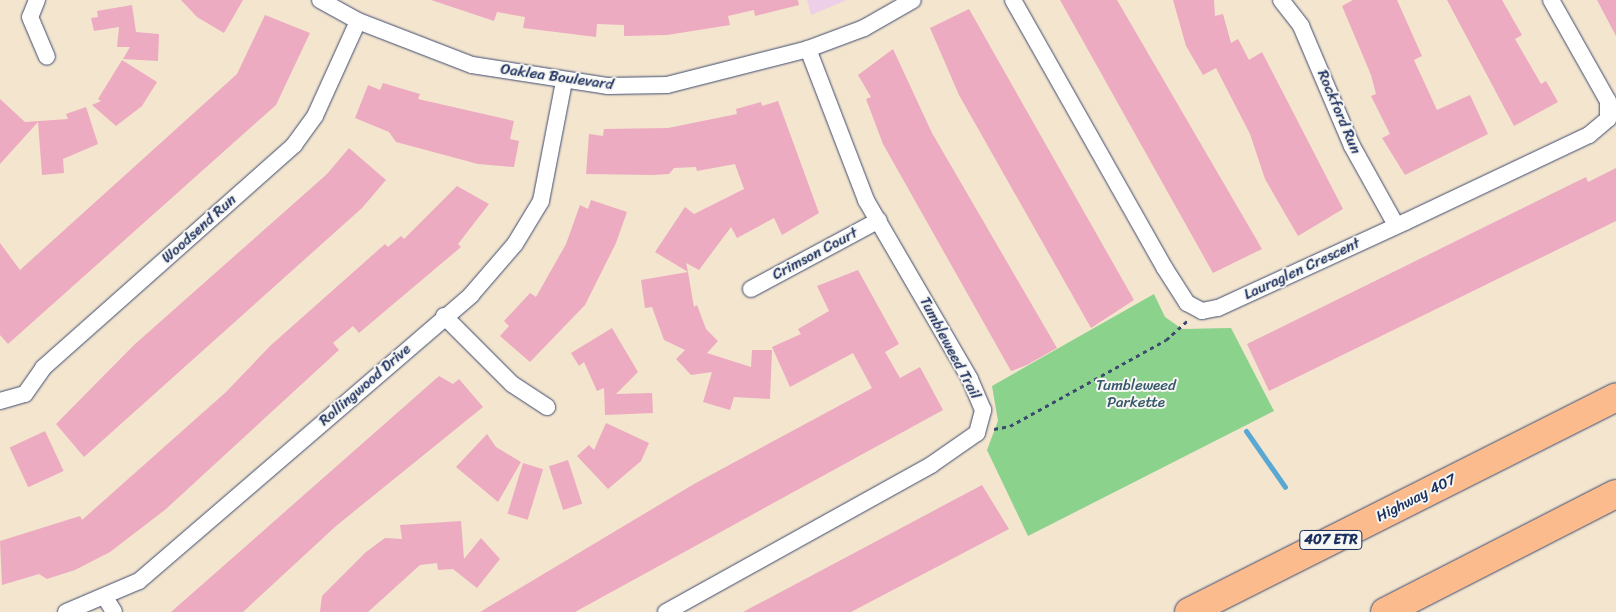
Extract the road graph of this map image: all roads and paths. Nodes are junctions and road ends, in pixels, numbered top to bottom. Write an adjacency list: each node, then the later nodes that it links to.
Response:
1 (37, 0): 9 (street)
2 (320, 0): 7 (street, Oaklea Boulevard)
3 (913, 0): 8 (street, Oaklea Boulevard)
4 (1013, 0): 14 (street)
5 (1282, 0): 12 (street, Rockford Run)
6 (1552, 0): 12 (street, Lauraglen Crescent)
7 (358, 21): 10 (street, Oaklea Boulevard); 17 (street, Woodsend Run)
8 (808, 49): 10 (street, Oaklea Boulevard); 11 (street, Tumbleweed Trail)
9 (47, 57)
10 (564, 81): 15 (street, Rollingwood Drive)
11 (879, 220): 13 (street, Crimson Court); 19 (street, Tumbleweed Trail)
12 (1396, 226): 14 (street, Lauraglen Crescent)
13 (752, 289)
14 (1202, 311): 19 (path)
15 (444, 316): 18 (street); 21 (street, Rollingwood Drive)
16 (1616, 397): 24 (highway, Highway 407 / 407 ETR)
17 (0, 400)
18 (547, 407)
19 (977, 433): 23 (street)
20 (1616, 494): 25 (highway)
21 (110, 605): 22 (street, Rollingwood Drive)
22 (66, 612)
23 (666, 612)
24 (1190, 612)
25 (1385, 612)

